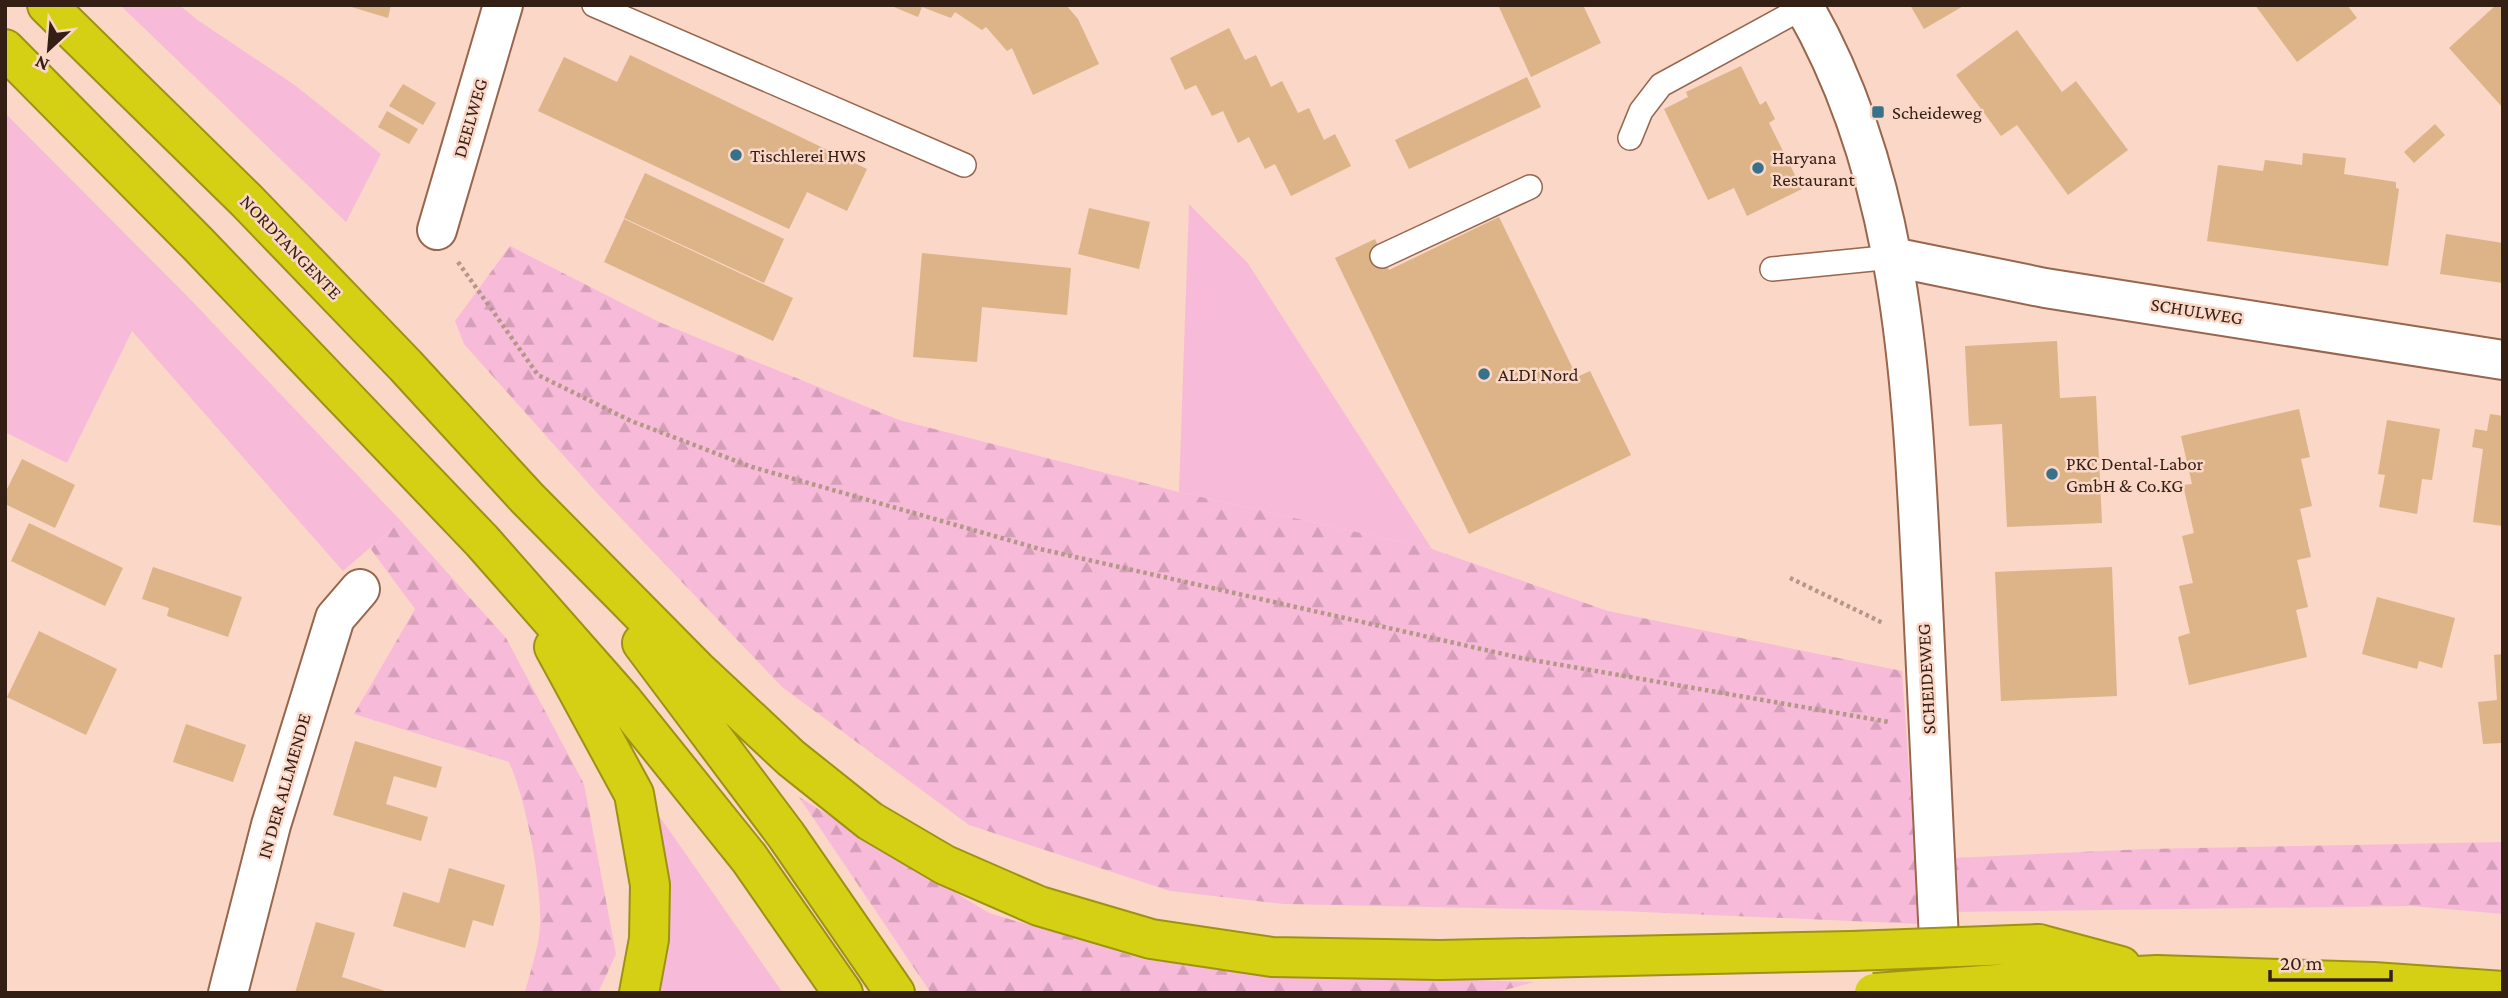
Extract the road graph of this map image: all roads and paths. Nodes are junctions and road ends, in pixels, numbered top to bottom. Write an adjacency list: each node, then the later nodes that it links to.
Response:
1 (47, 5): 14 (highway, NORDTANGENTE)
2 (503, 5): 9 (street, DEELWEG)
3 (594, 5): 7 (lane)
4 (1803, 6): 6 (lane); 11 (street, SCHEIDEWEG)
5 (5, 50): 15 (highway)
6 (1630, 138)
7 (964, 164)
8 (1530, 187): 10 (lane)
9 (437, 230): 19 (path)
10 (1382, 256)
11 (1893, 257): 12 (lane); 13 (street, SCHULWEG); 18 (street, SCHEIDEWEG)
12 (1772, 269)
13 (2503, 360)
14 (527, 498): 20 (highway, bridge); 25 (highway)
15 (482, 541): 23 (highway); 24 (highway)
16 (1790, 578): 18 (path)
17 (360, 589): 22 (street, IN DER ALLMENDE)
18 (1924, 644): 19 (street, SCHEIDEWEG)
19 (1928, 728): 27 (street, SCHEIDEWEG)
20 (2039, 963): 21 (highway); 26 (highway, bridge)
21 (2503, 991)
22 (228, 993)
23 (639, 993)
24 (843, 993)
25 (895, 993)
26 (1874, 993)
27 (1942, 993)

